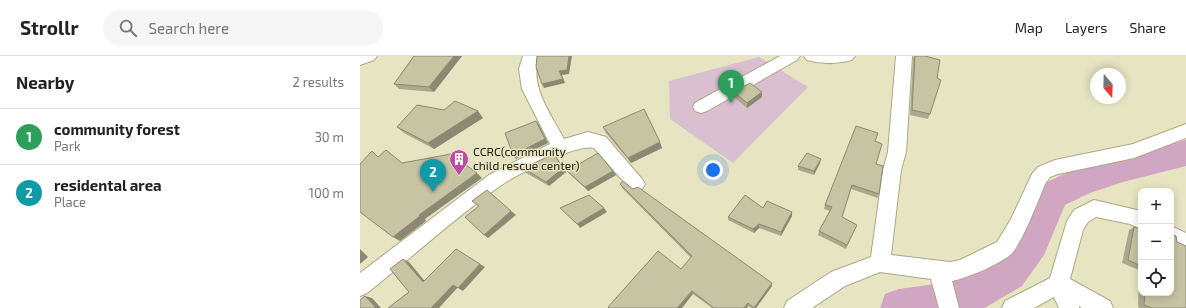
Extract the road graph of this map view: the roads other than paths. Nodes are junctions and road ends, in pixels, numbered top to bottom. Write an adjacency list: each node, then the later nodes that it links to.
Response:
1 (369, 56): 7 (street)
2 (531, 56): 10 (street)
3 (792, 56): 8 (street)
4 (812, 56): 5 (street)
5 (847, 56)
6 (904, 56): 15 (street)
7 (360, 60)
8 (701, 107)
9 (1186, 131): 16 (street)
10 (560, 147): 11 (street); 18 (street)
11 (636, 184)
12 (1138, 219): 17 (street)
13 (1174, 236): 14 (street)
14 (1186, 242)
15 (880, 263): 16 (street); 19 (street)
16 (940, 278): 20 (street)
17 (1059, 284): 21 (street); 22 (street); 23 (street)
18 (360, 286)
19 (794, 308)
20 (949, 308)
21 (1012, 308)
22 (1069, 308)
23 (1103, 308)

